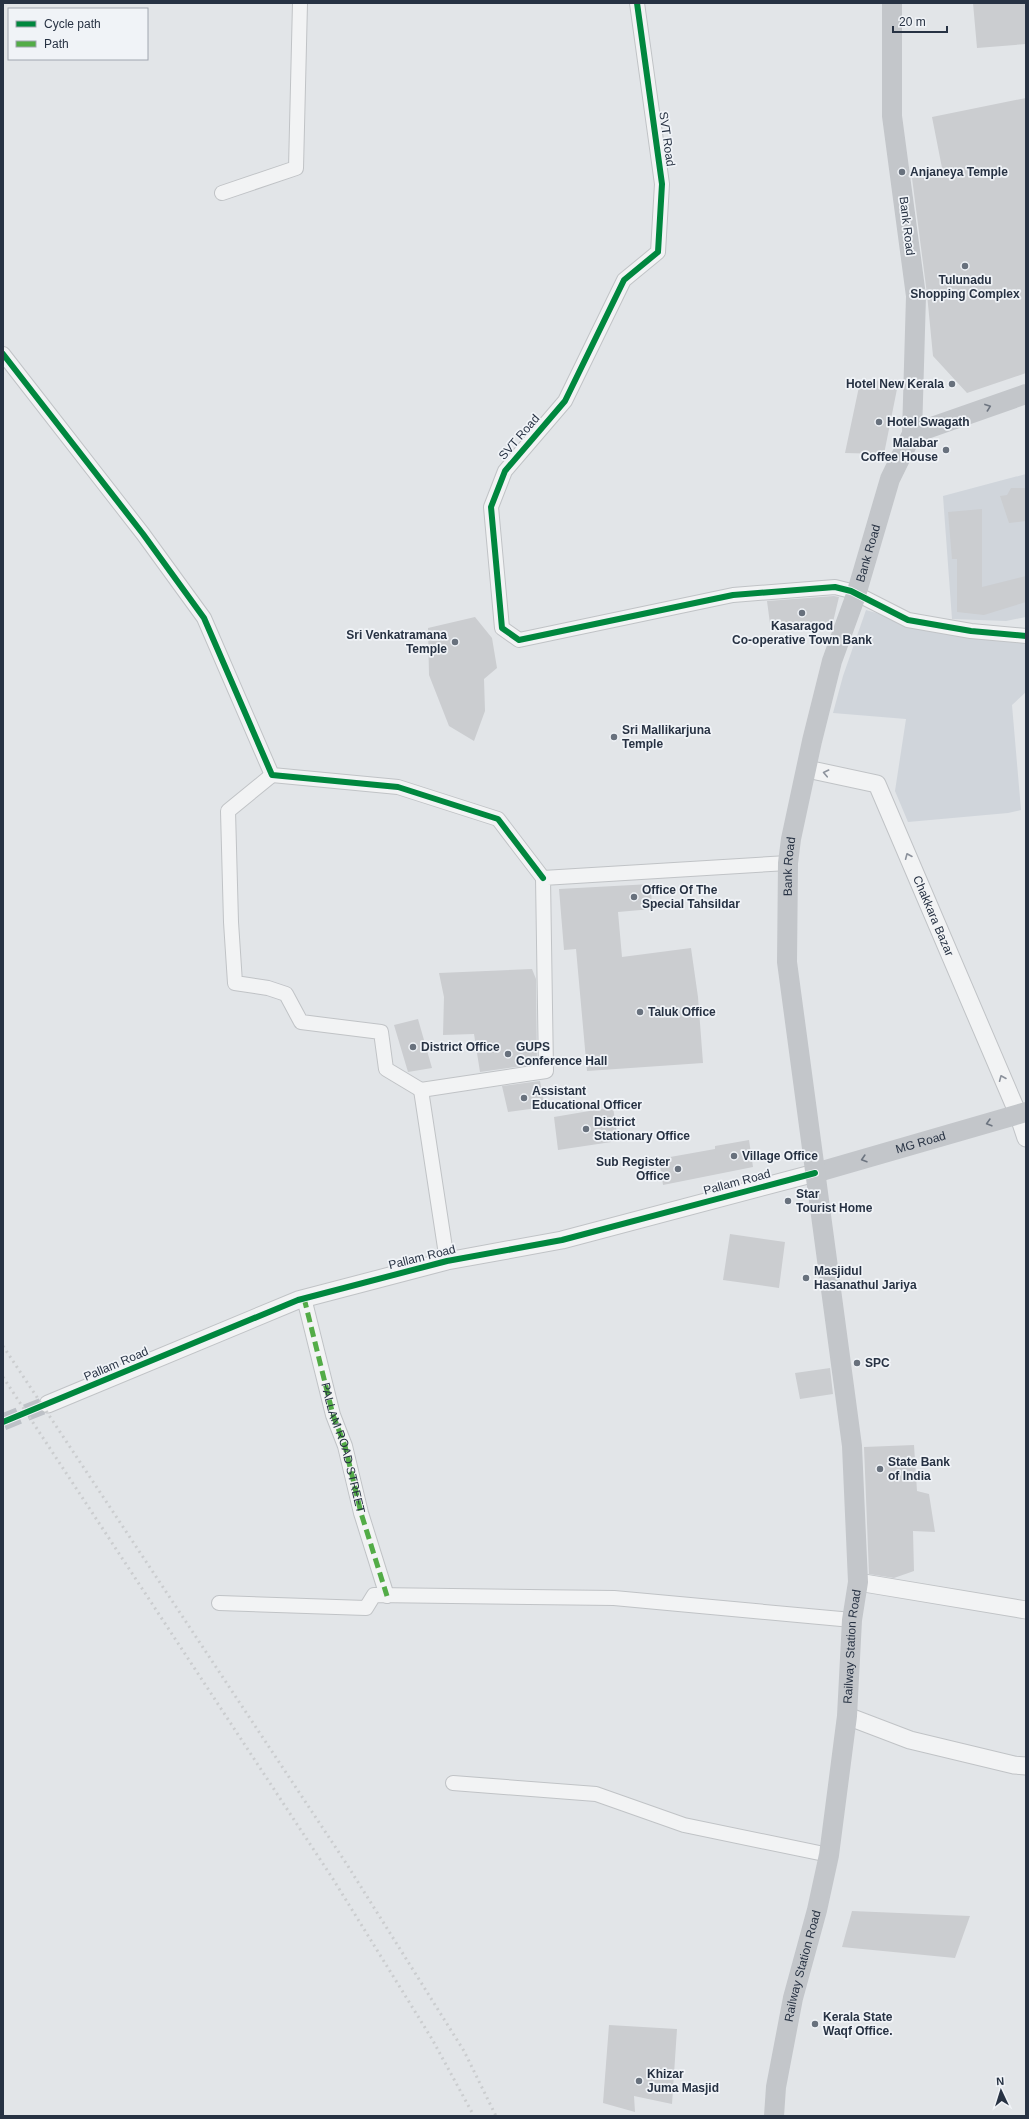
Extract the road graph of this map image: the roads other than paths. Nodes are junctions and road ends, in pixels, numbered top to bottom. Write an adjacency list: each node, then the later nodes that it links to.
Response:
1 (300, 3): 4 (street)
2 (637, 3): 8 (street, SVT Road)
3 (892, 3): 7 (main road, Bank Road)
4 (222, 193)
5 (3, 354): 11 (street)
6 (1026, 394): 7 (main road, one-way to 6)
7 (912, 434): 8 (main road, Bank Road)
8 (856, 594): 9 (street, SVT Road); 10 (main road, Bank Road)
9 (1026, 636)
10 (807, 769): 12 (main road, Bank Road); 15 (street, Chakkara Bazar, one-way to 10)
11 (272, 776): 13 (street); 14 (street)
12 (788, 864): 13 (street); 17 (main road, Bank Road)
13 (543, 878): 14 (street)
14 (421, 1090): 18 (street)
15 (1022, 1113): 16 (street); 17 (main road, MG Road, one-way to 17)
16 (1026, 1138)
17 (815, 1173): 18 (street, Pallam Road); 21 (main road, Railway Station Road)
18 (447, 1261): 19 (street, Pallam Road)
19 (304, 1298): 20 (street, Pallam Road); 22 (street, PALLAM ROAD STREET)
20 (48, 1404)
21 (858, 1582): 24 (street); 25 (main road, Railway Station Road)
22 (386, 1596): 23 (street); 25 (street)
23 (219, 1603)
24 (1026, 1610)
25 (852, 1620): 26 (main road, Railway Station Road)
26 (847, 1716): 27 (street); 29 (main road, Railway Station Road)
27 (1026, 1766)
28 (453, 1784): 29 (street)
29 (829, 1855): 30 (main road, Railway Station Road)
30 (774, 2116)

